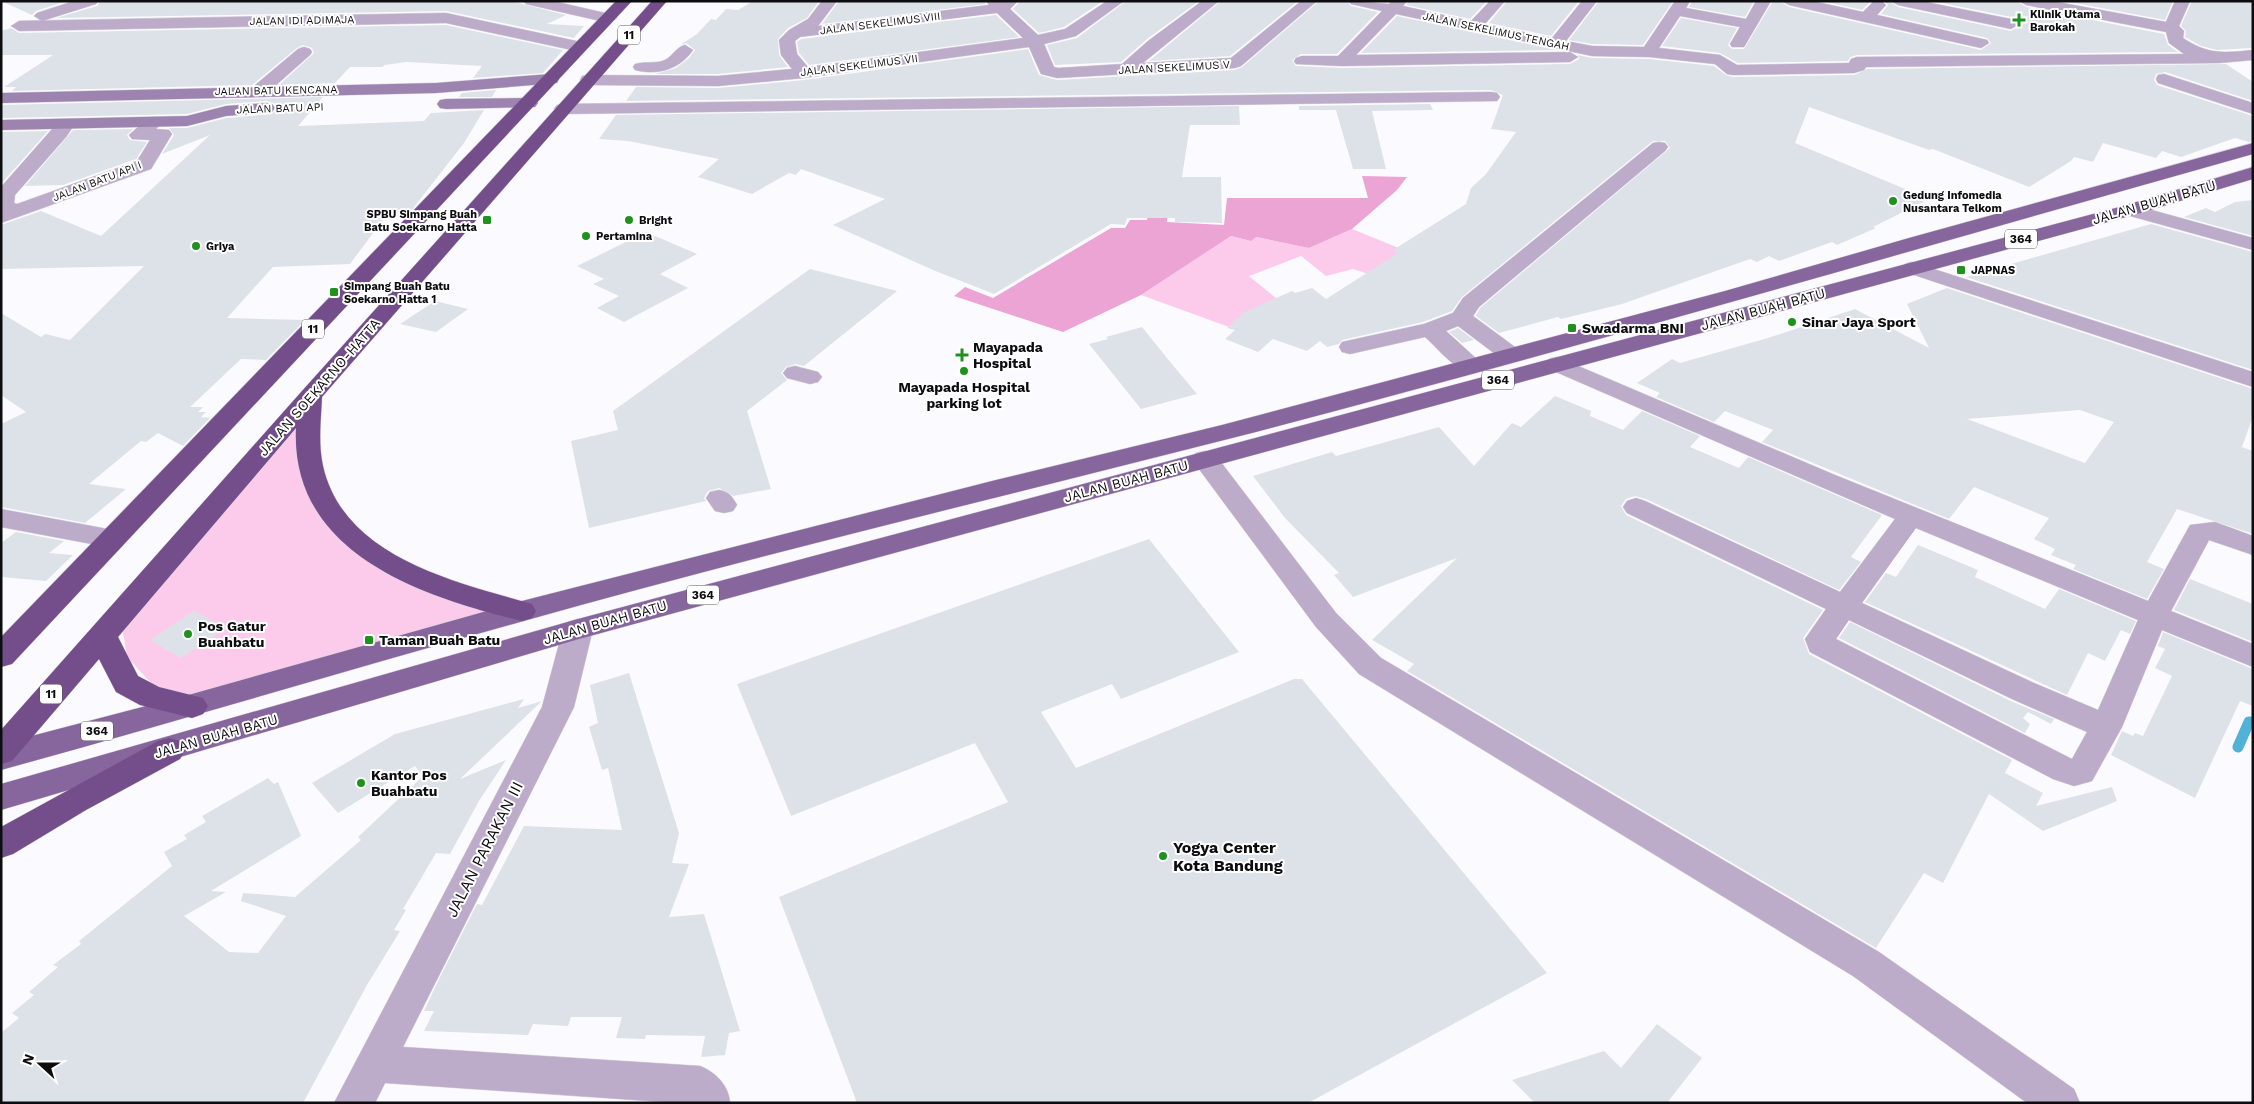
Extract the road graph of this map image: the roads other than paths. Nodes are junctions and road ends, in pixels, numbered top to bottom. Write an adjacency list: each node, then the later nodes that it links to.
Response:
1 (91, 1): 30 (street, JALAN IDI ADIMAJA)
2 (531, 1): 25 (street)
3 (566, 1): 25 (street)
4 (660, 1): 52 (highway, JALAN SOEKARNO-HATTA / 11)
5 (830, 1): 35 (street)
6 (1117, 1): 36 (street, JALAN SEKELIMUS VII)
7 (1212, 1): 50 (street)
8 (1310, 1): 50 (street, JALAN SEKELIMUS V)
9 (1356, 1): 22 (street, JALAN SEKELIMUS TENGAH)
10 (1498, 1): 33 (street)
11 (1590, 1): 38 (street)
12 (1764, 1): 31 (street)
13 (1789, 1): 26 (street)
14 (1880, 1): 26 (street)
15 (1898, 1): 27 (street)
16 (1987, 1): 27 (street)
17 (2026, 1): 29 (street)
18 (2129, 1): 29 (street)
19 (2183, 1): 34 (street)
20 (387, 4): 28 (street)
21 (1002, 4): 35 (street, JALAN SEKELIMUS VIII); 36 (street)
22 (1396, 5): 33 (street, JALAN SEKELIMUS TENGAH); 47 (street)
23 (1679, 6): 31 (street); 43 (street)
24 (210, 7): 30 (street)
25 (617, 10): 40 (highway, 11)
26 (1866, 17): 37 (street)
27 (1975, 17): 32 (street)
28 (446, 18): 30 (street, JALAN IDI ADIMAJA); 40 (street, JALAN IDI ADIMAJA)
29 (2121, 19): 34 (street)
30 (167, 22)
31 (1749, 24): 39 (street)
32 (2011, 24)
33 (1475, 26): 38 (street, JALAN SEKELIMUS TENGAH)
34 (2171, 28): 46 (street)
35 (795, 33): 51 (street)
36 (1035, 41): 50 (street, JALAN SEKELIMUS V); 51 (street, JALAN SEKELIMUS VII)
37 (1981, 43)
38 (1556, 44): 44 (street, JALAN SEKELIMUS TENGAH)
39 (1738, 44)
40 (581, 47): 53 (highway, 11)
41 (685, 50): 52 (street)
42 (304, 52): 55 (street)
43 (1643, 52): 44 (street, JALAN SEKELIMUS TENGAH); 46 (street, JALAN SEKELIMUS TENGAH)
44 (1604, 53): 47 (street)
45 (2253, 55): 46 (street)
46 (2219, 58): 49 (street)
47 (1342, 60): 48 (street)
48 (1302, 61)
49 (2253, 65)
50 (1127, 69)
51 (804, 73): 52 (street, JALAN SEKELIMUS VII)
52 (594, 74): 60 (highway, JALAN SOEKARNO-HATTA / 11)
53 (551, 79): 55 (street, JALAN BATU KENCANA); 58 (highway, 11)
54 (2164, 79): 59 (street)
55 (260, 90): 57 (street, JALAN BATU KENCANA)
56 (1491, 97): 60 (street)
57 (1, 98)
58 (530, 103): 61 (street, JALAN BATU API); 86 (highway, 11)
59 (2253, 108)
60 (563, 110): 80 (highway, JALAN SOEKARNO-HATTA / 11)
61 (154, 122): 63 (street, JALAN BATU API); 70 (street, JALAN BATU API I)
62 (1, 124): 63 (street, JALAN BATU API)
63 (66, 124): 70 (street)
64 (1659, 147): 73 (street)
65 (2253, 148): 66 (main road, JALAN BUAH BATU / 364)
66 (2230, 153): 67 (main road); 76 (main road, JALAN BUAH BATU / 364)
67 (2253, 162)
68 (2253, 173): 69 (main road, JALAN BUAH BATU / 364)
69 (2130, 210): 71 (street); 72 (main road, JALAN BUAH BATU / 364)
70 (9, 214)
71 (2253, 244)
72 (1912, 268): 77 (main road, JALAN BUAH BATU / 364); 79 (street)
73 (1461, 318): 74 (street); 76 (street)
74 (1430, 330): 75 (street); 78 (street)
75 (1350, 347)
76 (1511, 355): 78 (main road, JALAN BUAH BATU / 364)
77 (1557, 364): 81 (main road, JALAN BUAH BATU / 364); 84 (street)
78 (1472, 366): 81 (main road, JALAN BUAH BATU / 364)
79 (2253, 380)
80 (310, 396): 89 (highway); 92 (highway, JALAN SOEKARNO-HATTA / 11)
81 (1235, 440): 82 (main road, JALAN BUAH BATU / 364); 89 (main road, JALAN BUAH BATU / 364)
82 (1205, 459): 91 (main road, JALAN BUAH BATU / 364); 105 (street)
83 (1636, 507): 88 (street)
84 (1911, 516): 88 (street); 90 (street)
85 (1, 518): 86 (street)
86 (113, 538): 93 (highway, 11)
87 (2253, 546): 90 (street)
88 (1847, 606): 96 (street); 96 (street)
89 (522, 611): 95 (main road, JALAN BUAH BATU / 364)
90 (2154, 616): 94 (street); 96 (street)
91 (578, 629): 97 (main road, JALAN BUAH BATU / 364); 102 (street, JALAN PARAKAN III)
92 (103, 636): 95 (highway); 98 (highway, JALAN SOEKARNO-HATTA / 11)
93 (1, 656)
94 (2253, 656)
95 (192, 706): 99 (main road, JALAN BUAH BATU / 364)
96 (2106, 727)
97 (169, 750): 100 (main road, JALAN BUAH BATU / 364); 101 (highway)
98 (1, 752)
99 (1, 757)
100 (1, 798)
101 (1, 844)
102 (374, 1064): 103 (street, JALAN PARAKAN III); 104 (street)
103 (354, 1103)
104 (710, 1103)
105 (2060, 1103)

